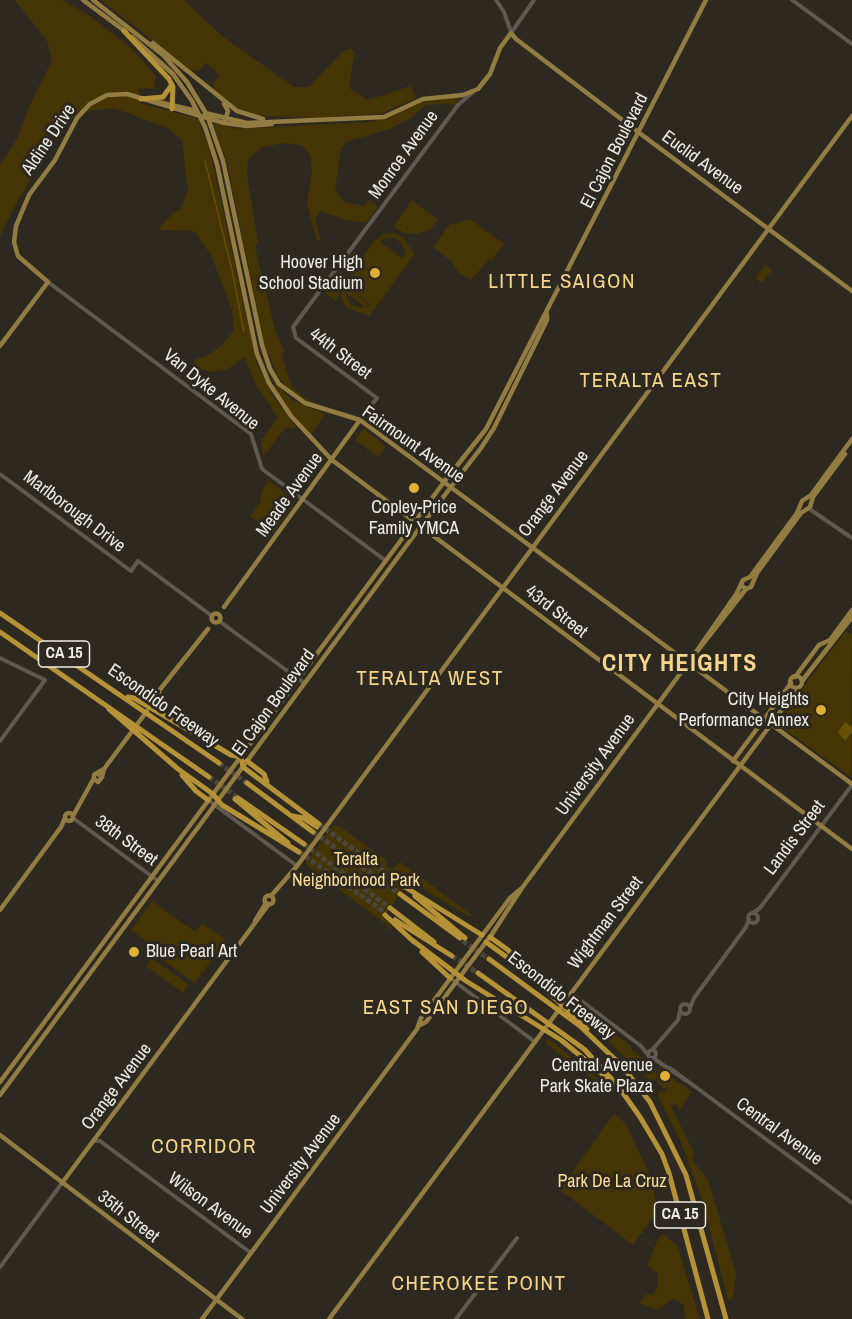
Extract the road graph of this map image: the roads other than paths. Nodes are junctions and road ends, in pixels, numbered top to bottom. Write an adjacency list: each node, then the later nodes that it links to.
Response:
1 (83, 0): 7 (main road)
2 (93, 0): 9 (main road, Fairmount Avenue)
3 (496, 0): 8 (street, Euclid Avenue)
4 (534, 0): 8 (street, Monroe Avenue)
5 (706, 0): 19 (main road, El Cajon Boulevard)
6 (792, 0): 10 (street)
7 (124, 31): 11 (highway); 35 (main road)
8 (511, 33): 12 (main road, Monroe Avenue); 19 (main road, Euclid Avenue)
9 (143, 37): 14 (main road); 30 (main road, Fairmount Avenue)
10 (852, 44)
11 (171, 84): 13 (highway); 15 (highway)
12 (473, 92): 18 (main road, Aldine Drive); 25 (street, Monroe Avenue)
13 (141, 99): 15 (main road, Aldine Drive); 21 (main road, Aldine Drive)
14 (220, 99): 17 (main road); 18 (main road)
15 (172, 107): 17 (main road, Aldine Drive)
16 (852, 116): 20 (main road, Orange Avenue)
17 (225, 121): 18 (main road, Aldine Drive)
18 (283, 122)
19 (639, 132): 20 (main road, Euclid Avenue); 24 (main road, El Cajon Boulevard)
20 (768, 229): 23 (main road, Euclid Avenue); 46 (main road, Orange Avenue)
21 (14, 242): 22 (main road, Van Dyke Avenue)
22 (48, 282): 26 (main road); 41 (street, Van Dyke Avenue)
23 (852, 291)
24 (547, 314): 27 (main road, El Cajon Boulevard); 28 (main road, El Cajon Boulevard)
25 (293, 327): 29 (street, 44th Street)
26 (0, 346)
27 (524, 356): 28 (main road); 31 (main road, El Cajon Boulevard)
28 (521, 371): 34 (main road, El Cajon Boulevard)
29 (377, 398): 30 (street, Meade Avenue)
30 (360, 420): 35 (main road, Meade Avenue); 39 (main road, Fairmount Avenue)
31 (480, 438): 34 (main road); 36 (main road, El Cajon Boulevard)
32 (852, 439): 42 (main road)
33 (852, 444): 42 (main road)
34 (481, 448): 37 (main road, El Cajon Boulevard)
35 (332, 460): 41 (main road, Meade Avenue); 43 (main road, 43rd Street)
36 (462, 461): 37 (main road); 39 (main road, El Cajon Boulevard)
37 (461, 473): 40 (main road, El Cajon Boulevard)
38 (0, 474): 57 (street, Marlborough Drive)
39 (444, 482): 40 (main road, Fairmount Avenue); 43 (main road, El Cajon Boulevard)
40 (450, 487): 44 (main road, El Cajon Boulevard); 46 (main road, Fairmount Avenue)
41 (303, 499): 47 (street, Van Dyke Avenue); 57 (main road, Meade Avenue)
42 (810, 506): 45 (street); 48 (main road); 49 (main road)
43 (415, 522): 44 (main road, 43rd Street); 47 (main road, El Cajon Boulevard)
44 (421, 526): 51 (main road, 43rd Street); 65 (main road, El Cajon Boulevard)
45 (852, 538)
46 (531, 548): 51 (main road, Orange Avenue); 61 (main road, Fairmount Avenue)
47 (386, 561): 63 (main road, El Cajon Boulevard)
48 (746, 579): 49 (main road); 50 (main road, University Avenue)
49 (752, 584): 52 (main road, University Avenue)
50 (741, 585): 52 (main road); 55 (main road, University Avenue)
51 (502, 587): 70 (main road, 43rd Street); 94 (main road, Orange Avenue)
52 (746, 589): 58 (main road, University Avenue)
53 (852, 610): 62 (main road)
54 (0, 613): 68 (highway, Escondido Freeway / CA 15)
55 (722, 614): 58 (main road); 61 (main road, University Avenue)
56 (852, 617): 64 (main road, Wightman Street)
57 (215, 618): 63 (street); 81 (main road, Meade Avenue)
58 (719, 624): 61 (main road, University Avenue)
59 (0, 632): 69 (highway, Escondido Freeway / CA 15)
60 (0, 658): 73 (street)
61 (689, 662): 70 (main road, University Avenue); 71 (main road, Fairmount Avenue)
62 (795, 676): 64 (main road); 66 (main road)
63 (298, 679): 65 (street); 74 (main road, El Cajon Boulevard)
64 (802, 681): 67 (main road, Wightman Street)
65 (304, 683): 75 (main road, El Cajon Boulevard)
66 (791, 683): 67 (main road); 71 (main road)
67 (798, 688): 72 (main road, Wightman Street)
68 (126, 697): 74 (highway); 77 (highway, Escondido Freeway / CA 15)
69 (106, 705): 80 (highway); 82 (highway, Escondido Freeway / CA 15)
70 (657, 705): 76 (main road, 43rd Street); 97 (main road, University Avenue)
71 (764, 719): 72 (main road, Fairmount Avenue); 76 (main road)
72 (770, 724): 79 (main road, Wightman Street); 86 (main road, Fairmount Avenue)
73 (0, 741)
74 (240, 757): 78 (highway); 87 (main road, El Cajon Boulevard)
75 (248, 760): 78 (main road, El Cajon Boulevard); 85 (highway)
76 (733, 761): 79 (main road, 43rd Street)
77 (219, 763)
78 (243, 766): 85 (highway); 89 (main road, El Cajon Boulevard)
79 (739, 766): 91 (main road, 43rd Street); 116 (main road, Wightman Street)
80 (178, 769): 87 (highway); 88 (highway)
81 (104, 770): 83 (main road); 83 (main road, Meade Avenue)
82 (209, 777)
83 (96, 778): 90 (main road)
84 (247, 783): 85 (highway)
85 (267, 783)
86 (852, 785): 91 (street, Landis Street)
87 (213, 794): 88 (main road, El Cajon Boulevard); 89 (highway)
88 (208, 800): 89 (street); 95 (main road, El Cajon Boulevard)
89 (216, 802): 92 (highway); 94 (street); 96 (main road, El Cajon Boulevard)
90 (70, 818): 95 (street, 38th Street); 101 (main road)
91 (821, 826): 93 (main road, 43rd Street); 100 (street, Landis Street)
92 (304, 844)
93 (852, 849)
94 (297, 866): 131 (main road, Orange Avenue)
95 (152, 877): 96 (street, 38th Street); 127 (main road, El Cajon Boulevard)
96 (158, 881): 129 (main road, El Cajon Boulevard)
97 (522, 888): 99 (main road, University Avenue); 103 (main road, University Avenue)
98 (400, 894): 108 (highway)
99 (510, 898): 103 (main road); 108 (main road, University Avenue)
100 (760, 908): 102 (street, Landis Street); 104 (street, Landis Street)
101 (0, 910)
102 (753, 912): 104 (street); 105 (street)
103 (507, 913): 110 (main road, University Avenue)
104 (758, 916): 106 (street)
105 (748, 919): 106 (street); 107 (street)
106 (753, 922): 107 (street)
107 (746, 927): 117 (street)
108 (482, 935): 110 (main road); 114 (main road, University Avenue)
109 (412, 940): 111 (highway); 114 (highway); 115 (highway)
110 (488, 940): 114 (main road, University Avenue); 124 (highway)
111 (452, 956)
112 (489, 959): 124 (highway, Escondido Freeway / CA 15)
113 (478, 973): 128 (highway, Escondido Freeway / CA 15)
114 (458, 974): 115 (main road, University Avenue); 128 (highway)
115 (453, 980): 123 (street); 135 (main road, University Avenue)
116 (571, 993): 123 (main road, Wightman Street); 125 (street)
117 (694, 998): 118 (street); 119 (street)
118 (685, 1004): 119 (street); 120 (street)
119 (690, 1008): 121 (street)
120 (680, 1011): 121 (street); 122 (street)
121 (685, 1014): 122 (street)
122 (678, 1020): 126 (street)
123 (535, 1042): 141 (main road, Wightman Street)
124 (602, 1046): 138 (highway, Escondido Freeway / CA 15)
125 (641, 1046): 126 (street); 126 (street)
126 (654, 1053): 133 (street, Central Avenue)
127 (0, 1082)
128 (618, 1086): 143 (highway, Escondido Freeway / CA 15)
129 (0, 1095)
130 (0, 1135): 132 (main road, 35th Street)
131 (94, 1141): 132 (main road, Orange Avenue); 135 (street, Wilson Avenue)
132 (62, 1183): 136 (street, Orange Avenue); 137 (main road, 35th Street)
133 (852, 1203)
134 (517, 1238): 142 (street)
135 (251, 1253): 137 (main road, University Avenue)
136 (0, 1268)
137 (216, 1300): 139 (main road, University Avenue); 140 (main road, 35th Street)
138 (726, 1317)
139 (202, 1319)
140 (242, 1319)
141 (329, 1319)
142 (456, 1319)
143 (708, 1319)

